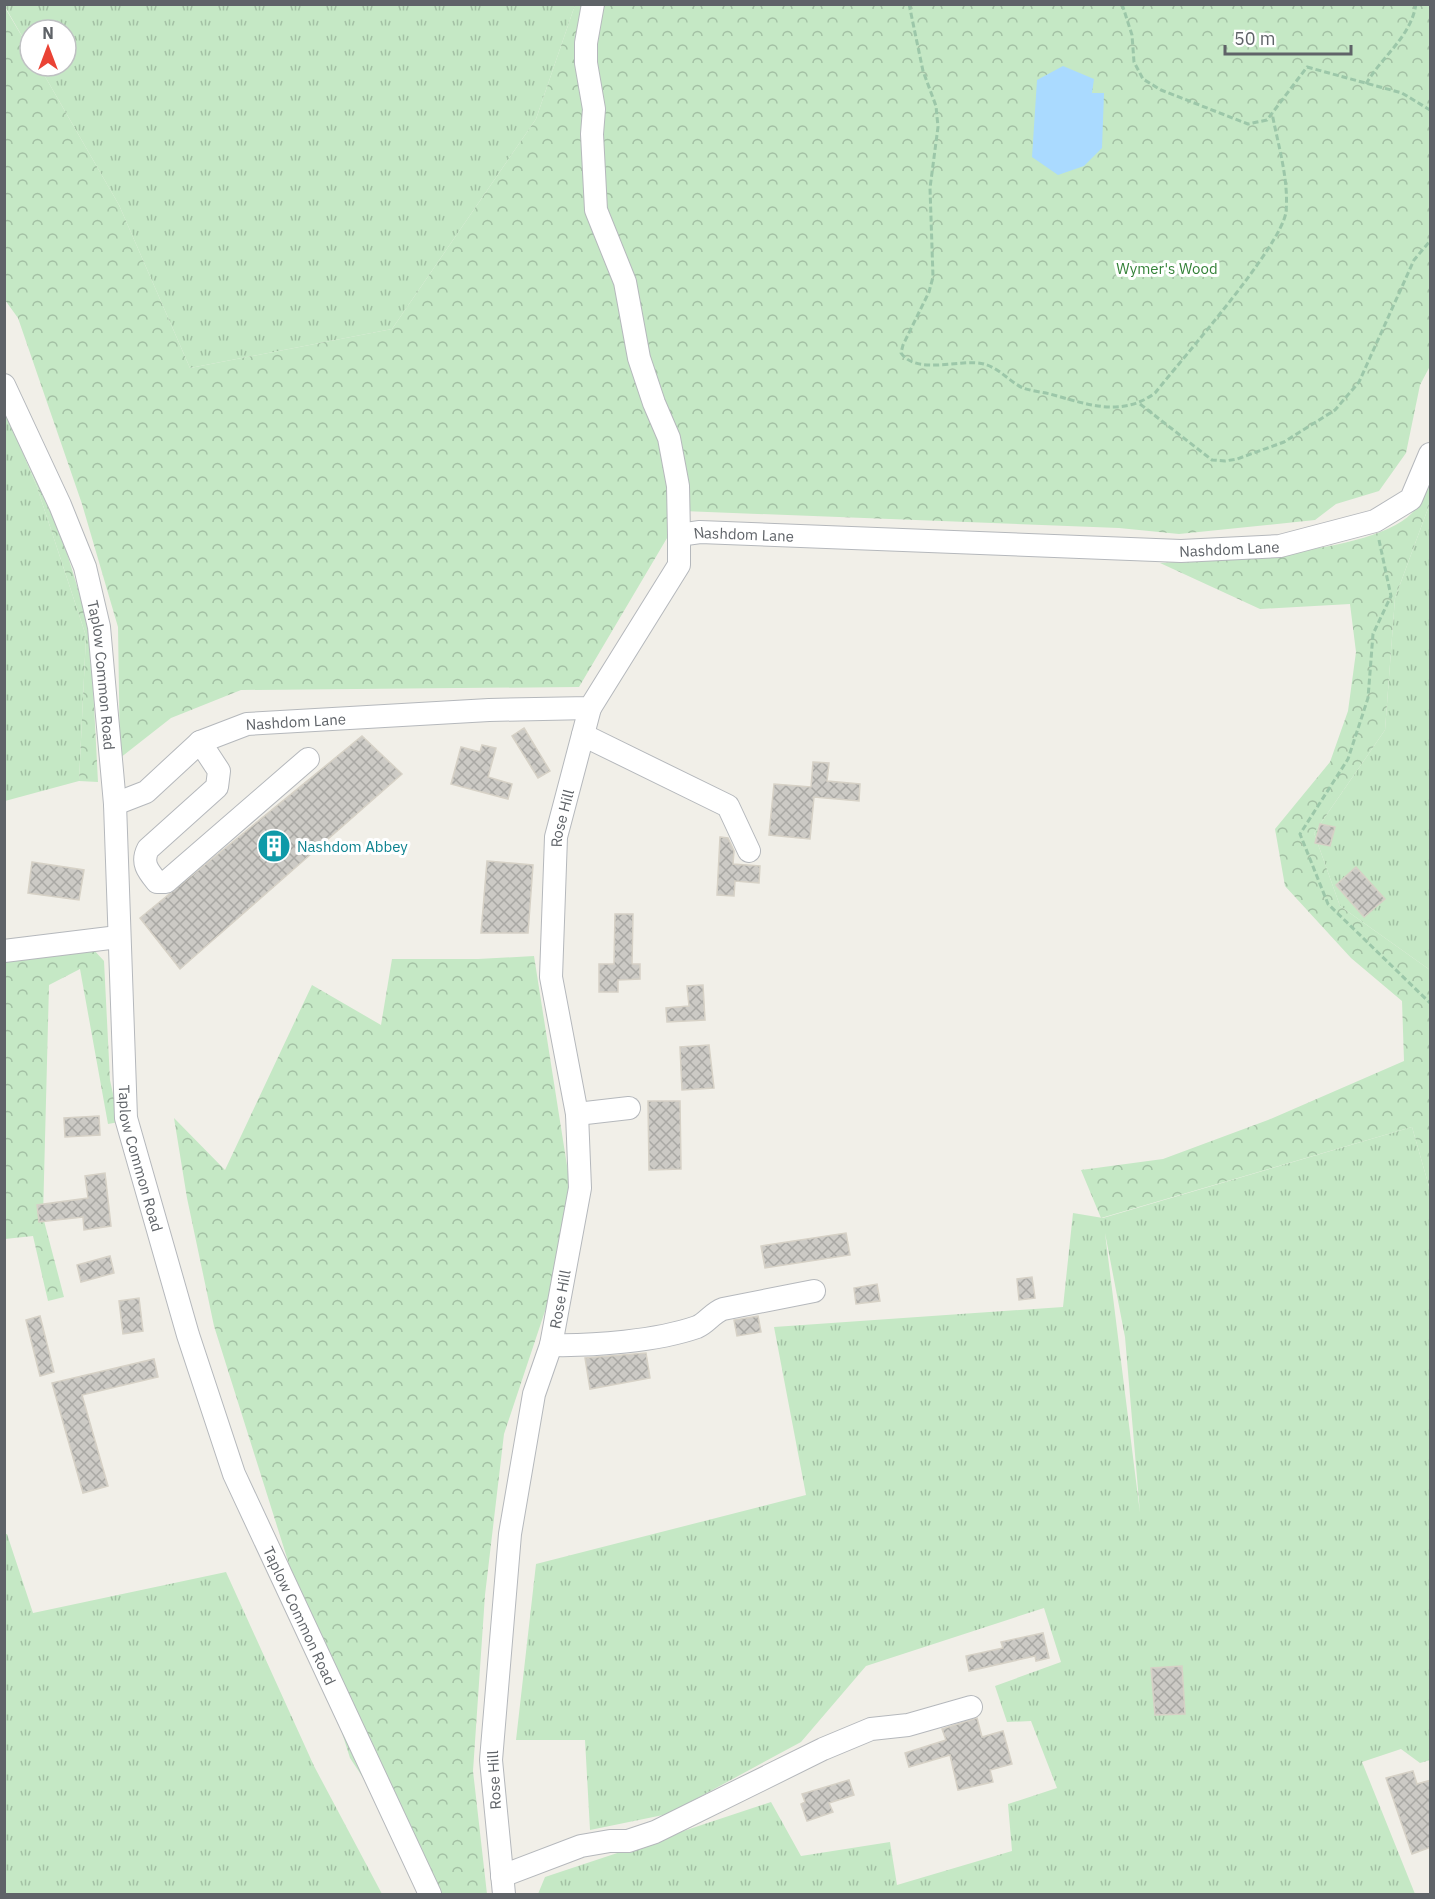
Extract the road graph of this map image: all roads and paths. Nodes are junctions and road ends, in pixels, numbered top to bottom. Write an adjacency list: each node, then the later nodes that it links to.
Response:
1 (593, 4): 13 (street)
2 (909, 4): 10 (path)
3 (1122, 4): 7 (path)
4 (1416, 4): 5 (path)
5 (1366, 84): 6 (path); 7 (path)
6 (1431, 110)
7 (1272, 113): 10 (path)
8 (1431, 241): 10 (path)
9 (4, 385): 18 (street, Taplow Common Road)
10 (1140, 404)
11 (1431, 454): 12 (street, Nashdom Lane)
12 (1375, 521): 13 (street, Nashdom Lane); 22 (path)
13 (679, 535): 14 (street, Nashdom Lane)
14 (590, 708): 15 (street, Rose Hill); 16 (street, Nashdom Lane)
15 (583, 735): 19 (street); 24 (street, Rose Hill)
16 (200, 742): 17 (street); 18 (street, Nashdom Lane)
17 (308, 759)
18 (115, 804): 20 (street, Taplow Common Road)
19 (749, 851)
20 (118, 937): 21 (street); 29 (street, Taplow Common Road)
21 (4, 951)
22 (1431, 1003)
23 (629, 1108): 24 (street)
24 (577, 1114): 26 (street, Rose Hill)
25 (814, 1291): 26 (street)
26 (550, 1345): 28 (street, Rose Hill)
27 (971, 1707): 28 (street)
28 (503, 1885)
29 (430, 1894)

